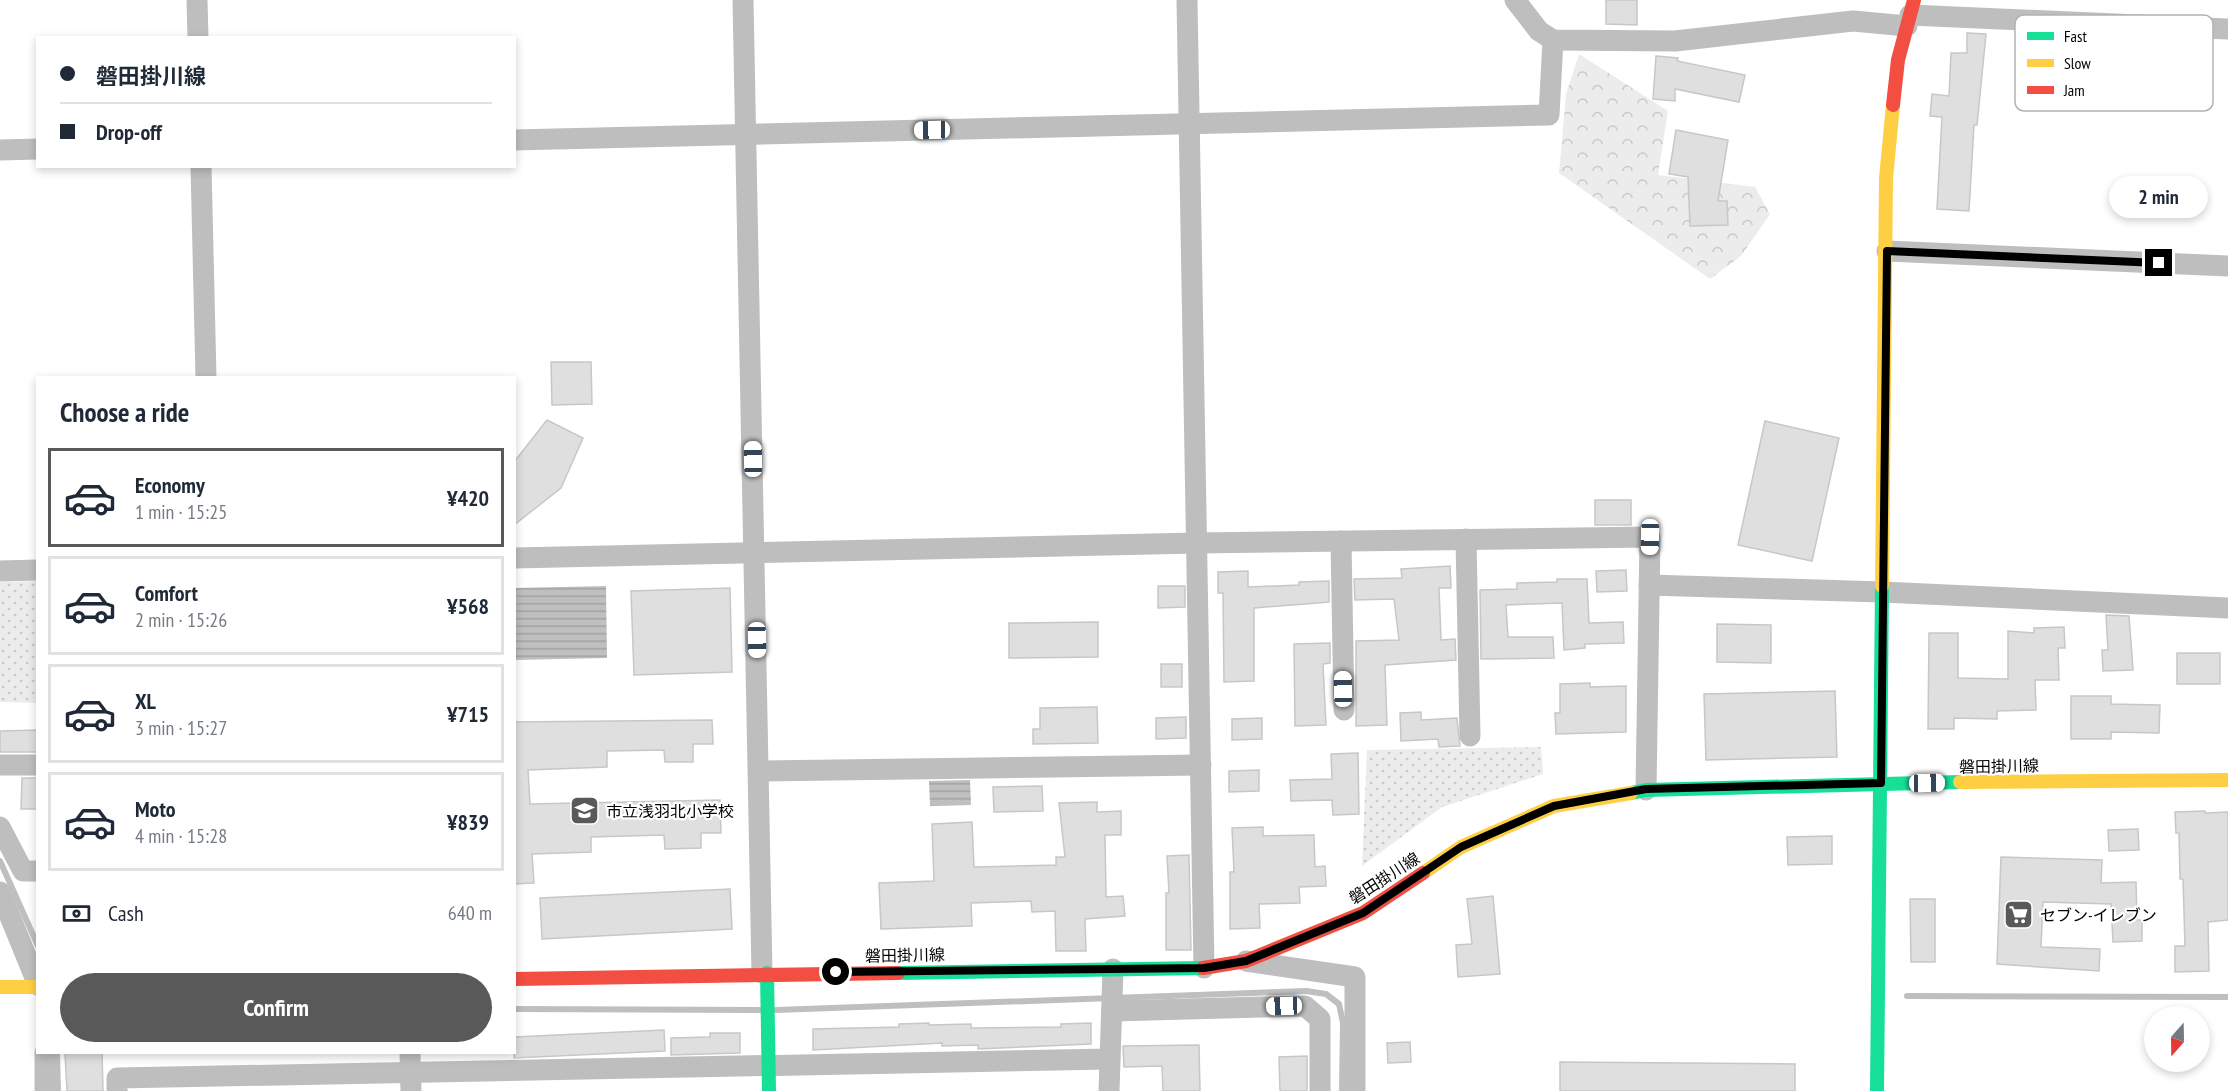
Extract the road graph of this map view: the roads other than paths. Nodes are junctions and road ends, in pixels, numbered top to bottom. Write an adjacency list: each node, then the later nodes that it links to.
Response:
1 (197, 0): 9 (street)
2 (743, 0): 12 (street)
3 (1187, 0): 11 (street)
4 (1515, 0): 10 (street)
5 (1910, 13): 6 (street); 10 (street); 17 (main road)
6 (2015, 18)
7 (2213, 28): 8 (street)
8 (2228, 29)
9 (198, 36)
10 (1552, 40): 11 (street)
11 (1190, 125): 12 (street); 22 (street)
12 (745, 135): 13 (street); 23 (street)
13 (516, 140)
14 (36, 149): 15 (street)
15 (0, 150)
16 (201, 168): 19 (street)
17 (1887, 251): 18 (street); 28 (main road)
18 (2228, 266)
19 (206, 376)
20 (1466, 539): 21 (street); 27 (street); 31 (street)
21 (1341, 541): 22 (street); 30 (street)
22 (1197, 543): 23 (street); 34 (street)
23 (755, 552): 24 (street); 35 (street)
24 (516, 558)
25 (36, 570): 26 (street)
26 (0, 571)
27 (1649, 585): 28 (street); 38 (street)
28 (1882, 592): 29 (street); 37 (main road)
29 (2228, 608)
30 (1344, 710)
31 (1470, 736)
32 (0, 765): 33 (street)
33 (36, 765)
34 (1201, 765): 35 (street); 43 (street)
35 (759, 771): 45 (street)
36 (2228, 780): 37 (main road, 磐田掛川線)
37 (1881, 783): 38 (main road, 磐田掛川線); 61 (main road)
38 (1646, 789): 42 (main road, 磐田掛川線)
39 (0, 827): 40 (street)
40 (36, 871)
41 (0, 892): 47 (street)
42 (1246, 961): 43 (main road, 磐田掛川線); 60 (street)
43 (1204, 968): 44 (main road, 磐田掛川線)
44 (1113, 969): 45 (main road, 磐田掛川線); 50 (street)
45 (764, 973): 46 (main road, 磐田掛川線); 53 (main road)
46 (516, 979)
47 (36, 981)
48 (36, 986): 49 (main road)
49 (0, 987)
50 (1112, 1011): 52 (street); 59 (street)
51 (45, 1054): 55 (street)
52 (1110, 1059): 53 (street); 58 (street)
53 (768, 1066): 54 (street); 57 (main road)
54 (411, 1072): 56 (street)
55 (45, 1091)
56 (117, 1091)
57 (769, 1091)
58 (1109, 1091)
59 (1320, 1091)
60 (1355, 1091)
61 (1877, 1091)

